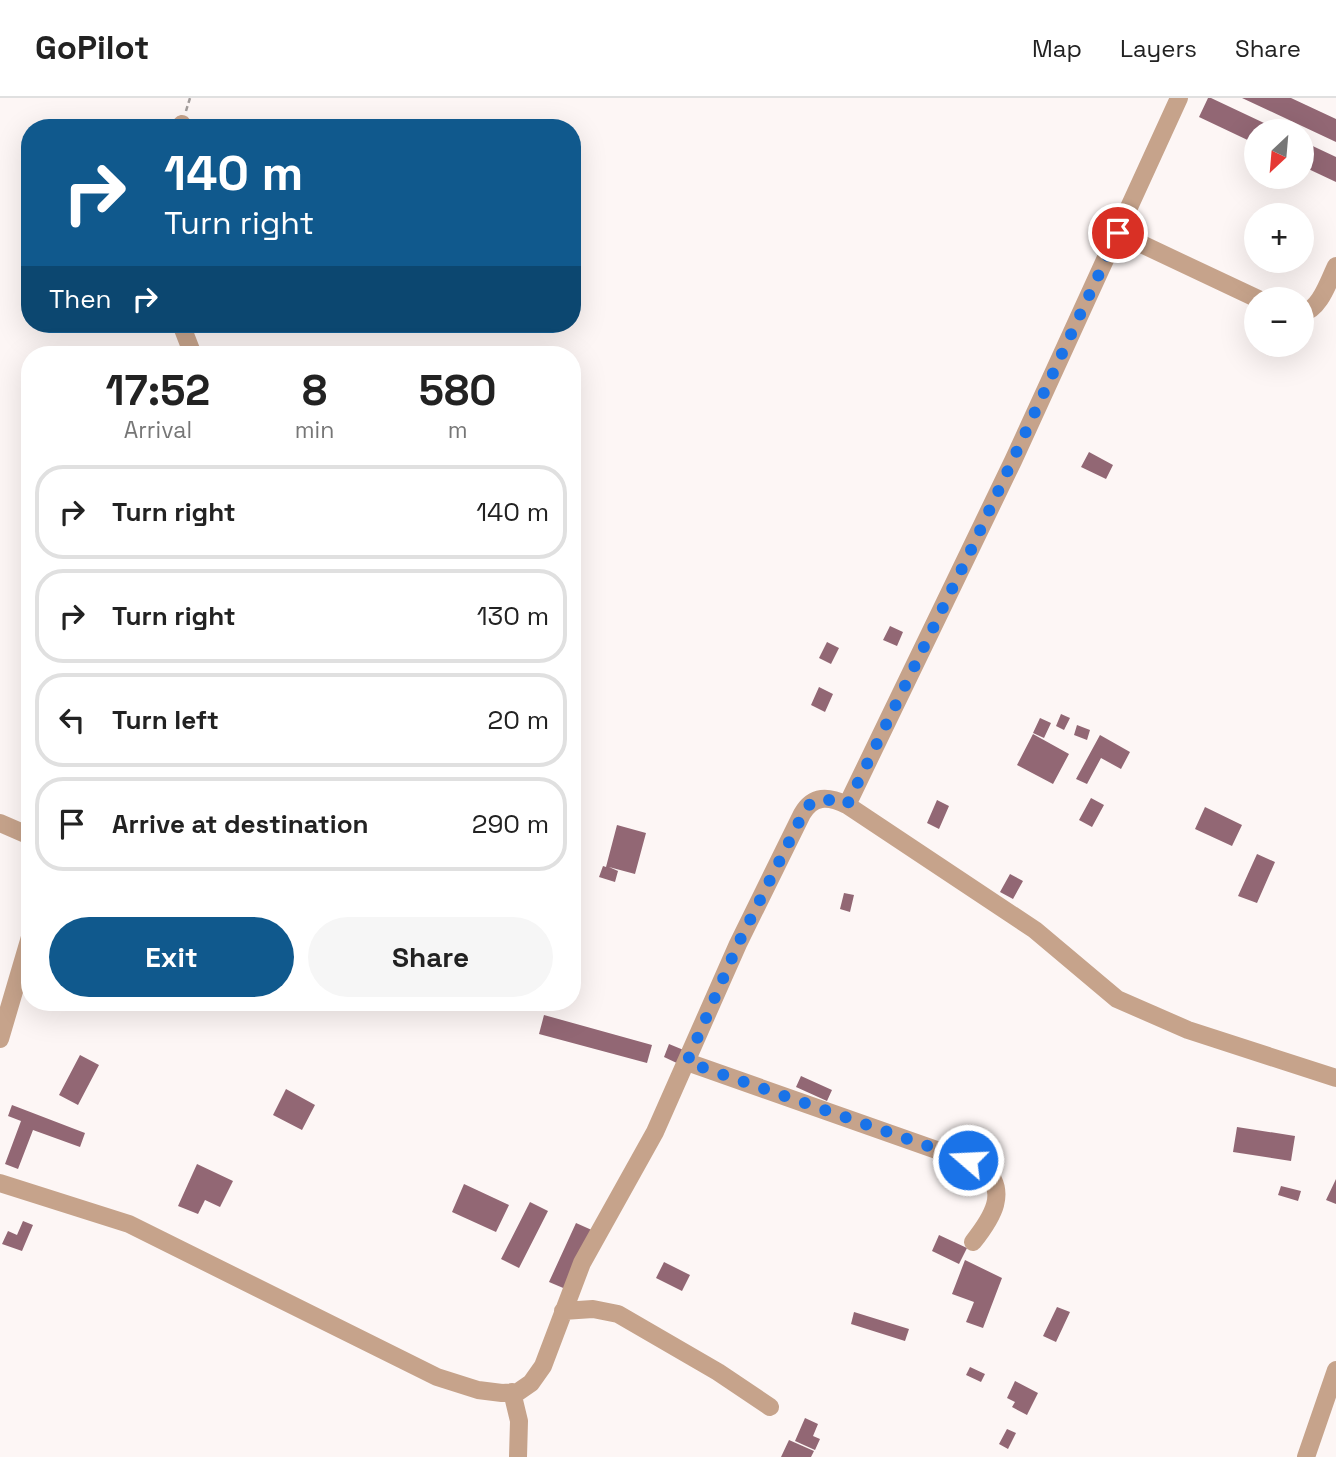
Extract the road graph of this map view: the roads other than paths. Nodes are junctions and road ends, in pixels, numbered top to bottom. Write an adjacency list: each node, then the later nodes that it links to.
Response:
1 (1179, 98): 2 (street)
2 (1118, 233): 4 (street); 6 (street)
3 (1336, 265): 5 (street)
4 (1244, 292)
5 (1314, 307)
6 (847, 805): 11 (street); 12 (street)
7 (0, 823): 8 (street)
8 (21, 832)
9 (21, 968): 10 (street)
10 (0, 1039)
11 (687, 1062): 14 (street); 15 (street)
12 (1336, 1079)
13 (0, 1183): 17 (street)
14 (973, 1242)
15 (563, 1311): 17 (street); 18 (street)
16 (1336, 1370): 20 (street)
17 (512, 1392): 19 (street)
18 (770, 1407)
19 (518, 1457)
20 (1306, 1457)

